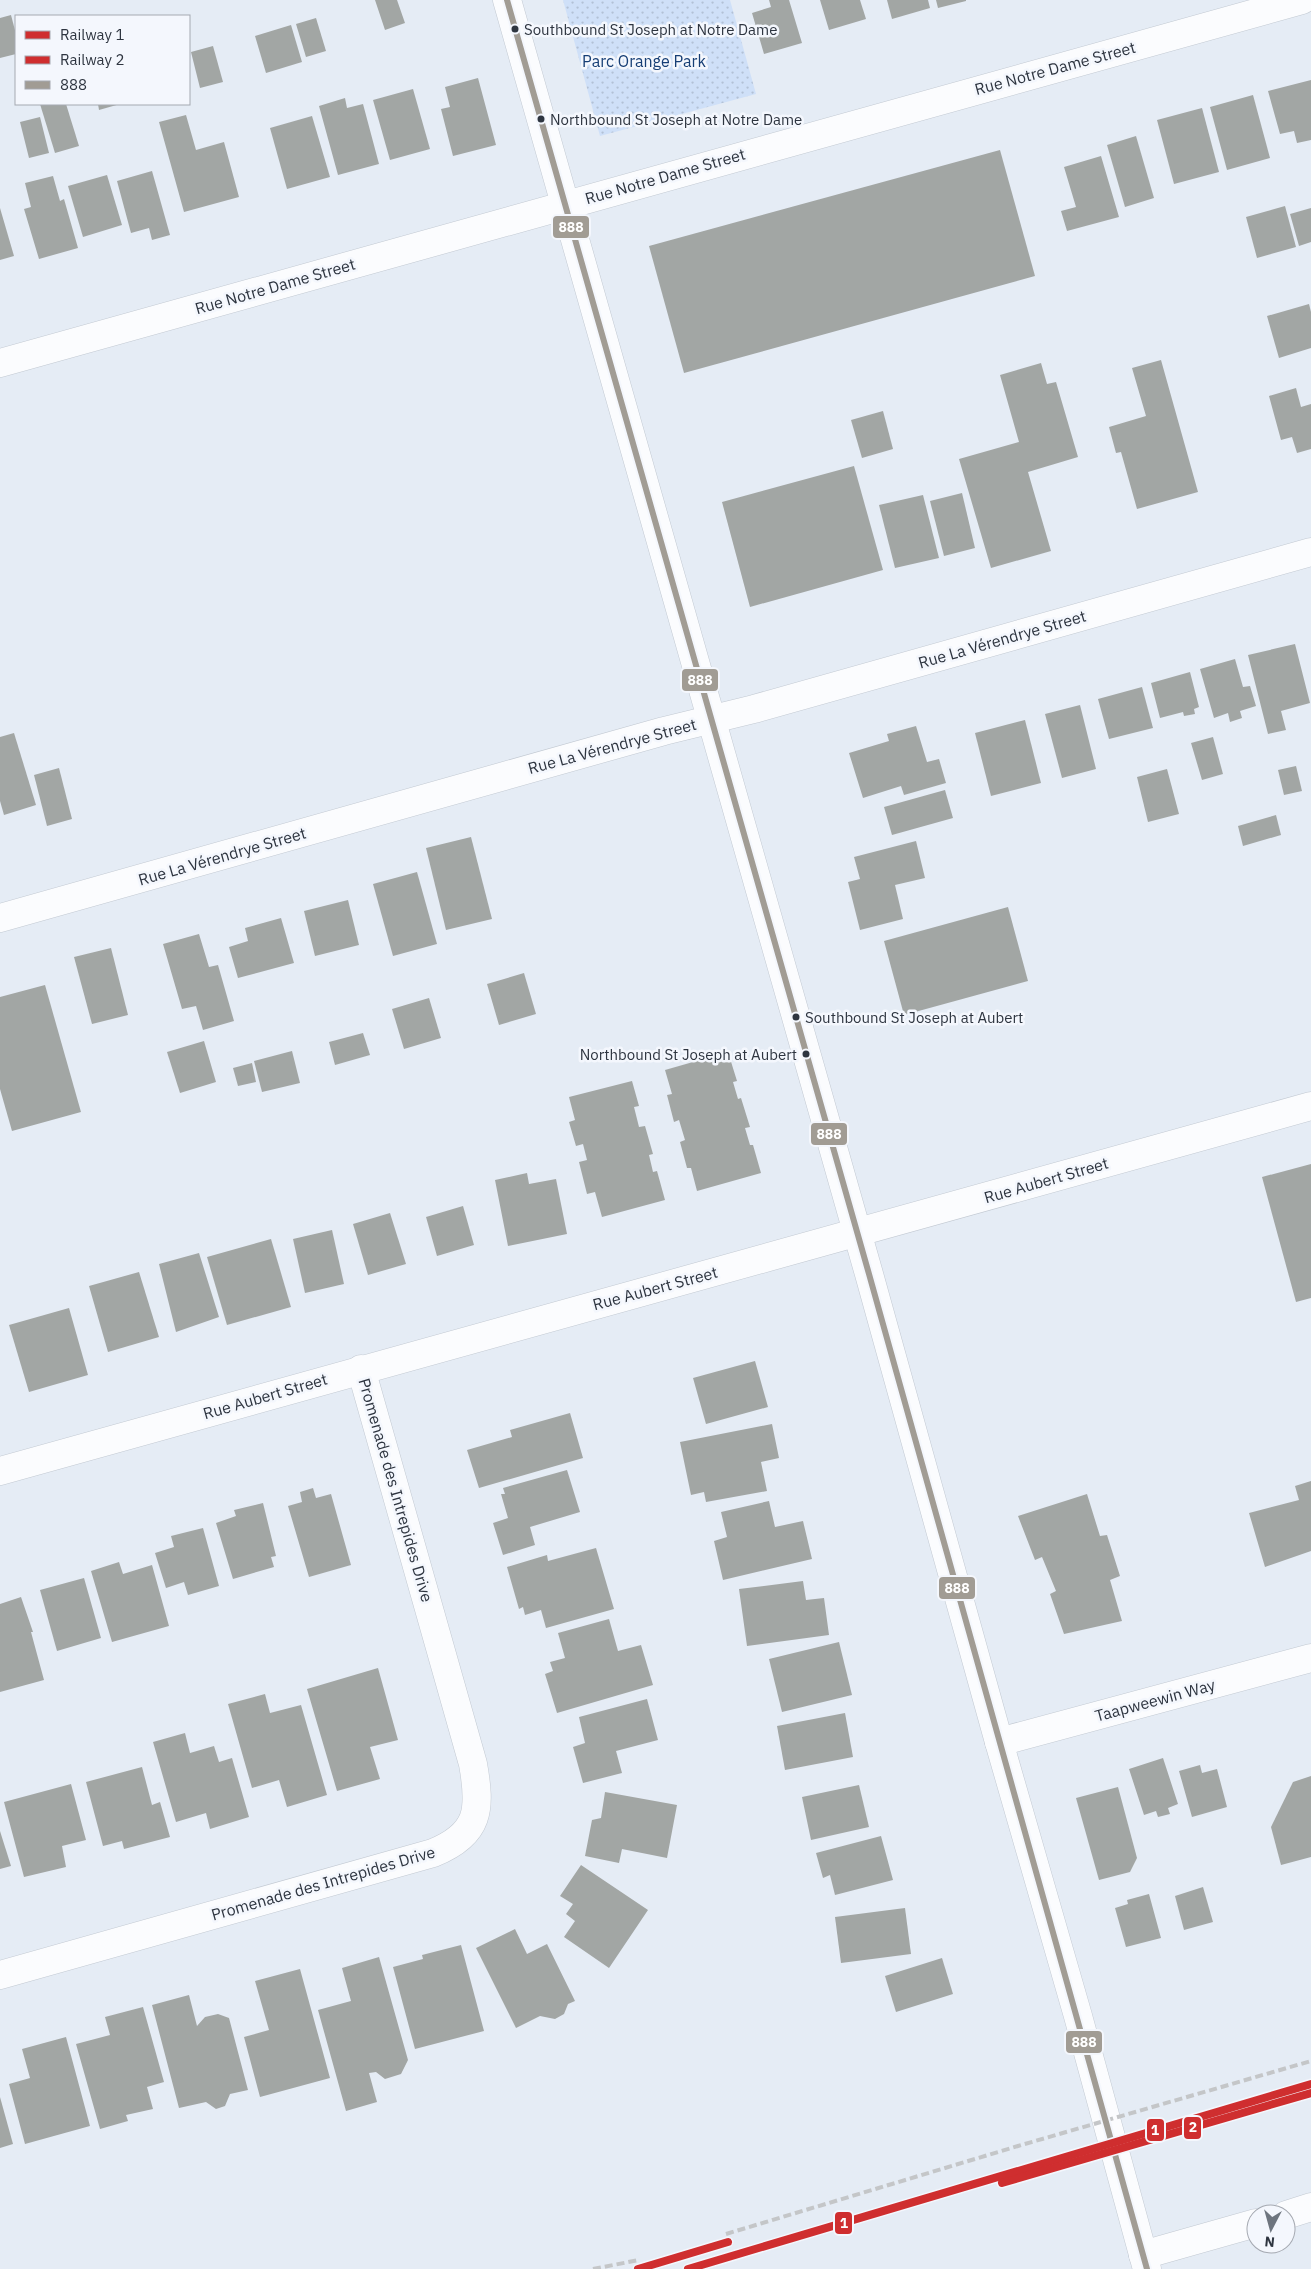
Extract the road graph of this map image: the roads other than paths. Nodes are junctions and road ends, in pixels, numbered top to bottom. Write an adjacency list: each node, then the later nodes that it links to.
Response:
1 (508, 0): 3 (street)
2 (1302, 0): 3 (street, Rue Notre Dame Street)
3 (566, 204): 4 (street, Rue Notre Dame Street); 6 (street)
4 (0, 363)
5 (1311, 552): 6 (street, Rue La Vérendrye Street)
6 (711, 719): 7 (street, Rue La Vérendrye Street); 9 (street)
7 (0, 918)
8 (1311, 1106): 9 (street, Rue Aubert Street)
9 (856, 1233): 10 (street, Rue Aubert Street); 13 (street)
10 (361, 1369): 11 (street, Rue Aubert Street); 14 (street, Promenade des Intrepides Drive)
11 (0, 1471)
12 (1311, 1658): 13 (street, Taapweewin Way)
13 (999, 1742): 18 (street)
14 (0, 1975)
15 (1311, 2208): 16 (street)
16 (1296, 2212)
17 (1246, 2227): 18 (street)
18 (1145, 2262)

